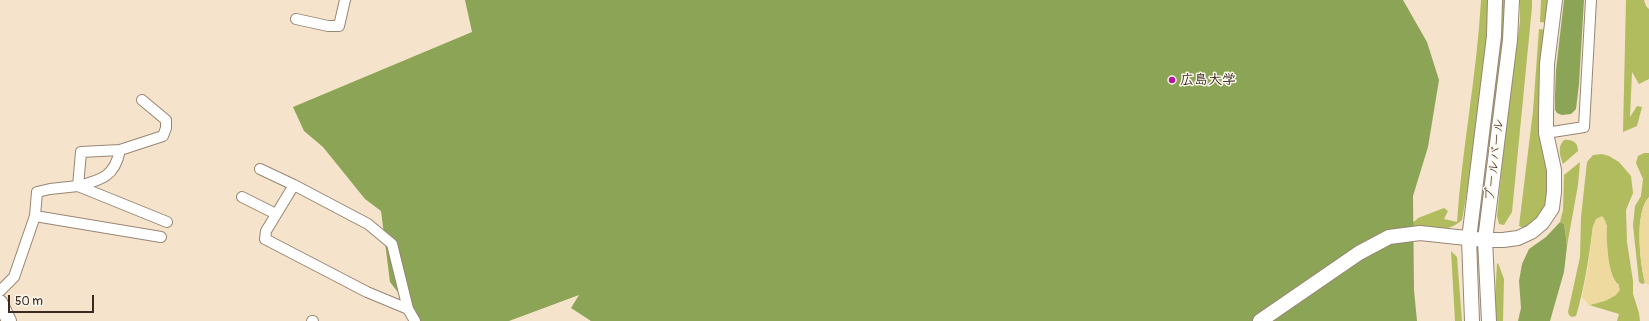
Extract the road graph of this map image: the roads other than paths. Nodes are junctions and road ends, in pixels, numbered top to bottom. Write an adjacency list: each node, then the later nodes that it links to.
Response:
1 (345, 0): 6 (street)
2 (1495, 0): 18 (street)
3 (1512, 0): 19 (street, ブールバール)
4 (1555, 0): 8 (street)
5 (1591, 0): 8 (street)
6 (296, 19)
7 (142, 100): 9 (street)
8 (1546, 133): 19 (street)
9 (120, 150): 12 (street); 12 (street)
10 (260, 169): 11 (street)
11 (294, 185): 14 (street); 22 (street)
12 (78, 186): 15 (street); 16 (street)
13 (242, 196): 14 (street)
14 (276, 214): 22 (street)
15 (35, 216): 17 (street); 20 (street)
16 (167, 222)
17 (160, 237)
18 (1469, 239): 19 (street); 25 (street); 26 (street)
19 (1485, 240): 27 (street, ブールバール)
20 (0, 291)
21 (0, 302): 23 (street)
22 (408, 309): 24 (street)
23 (9, 321)
24 (415, 321)
25 (1260, 321)
26 (1472, 321)
27 (1489, 321)

